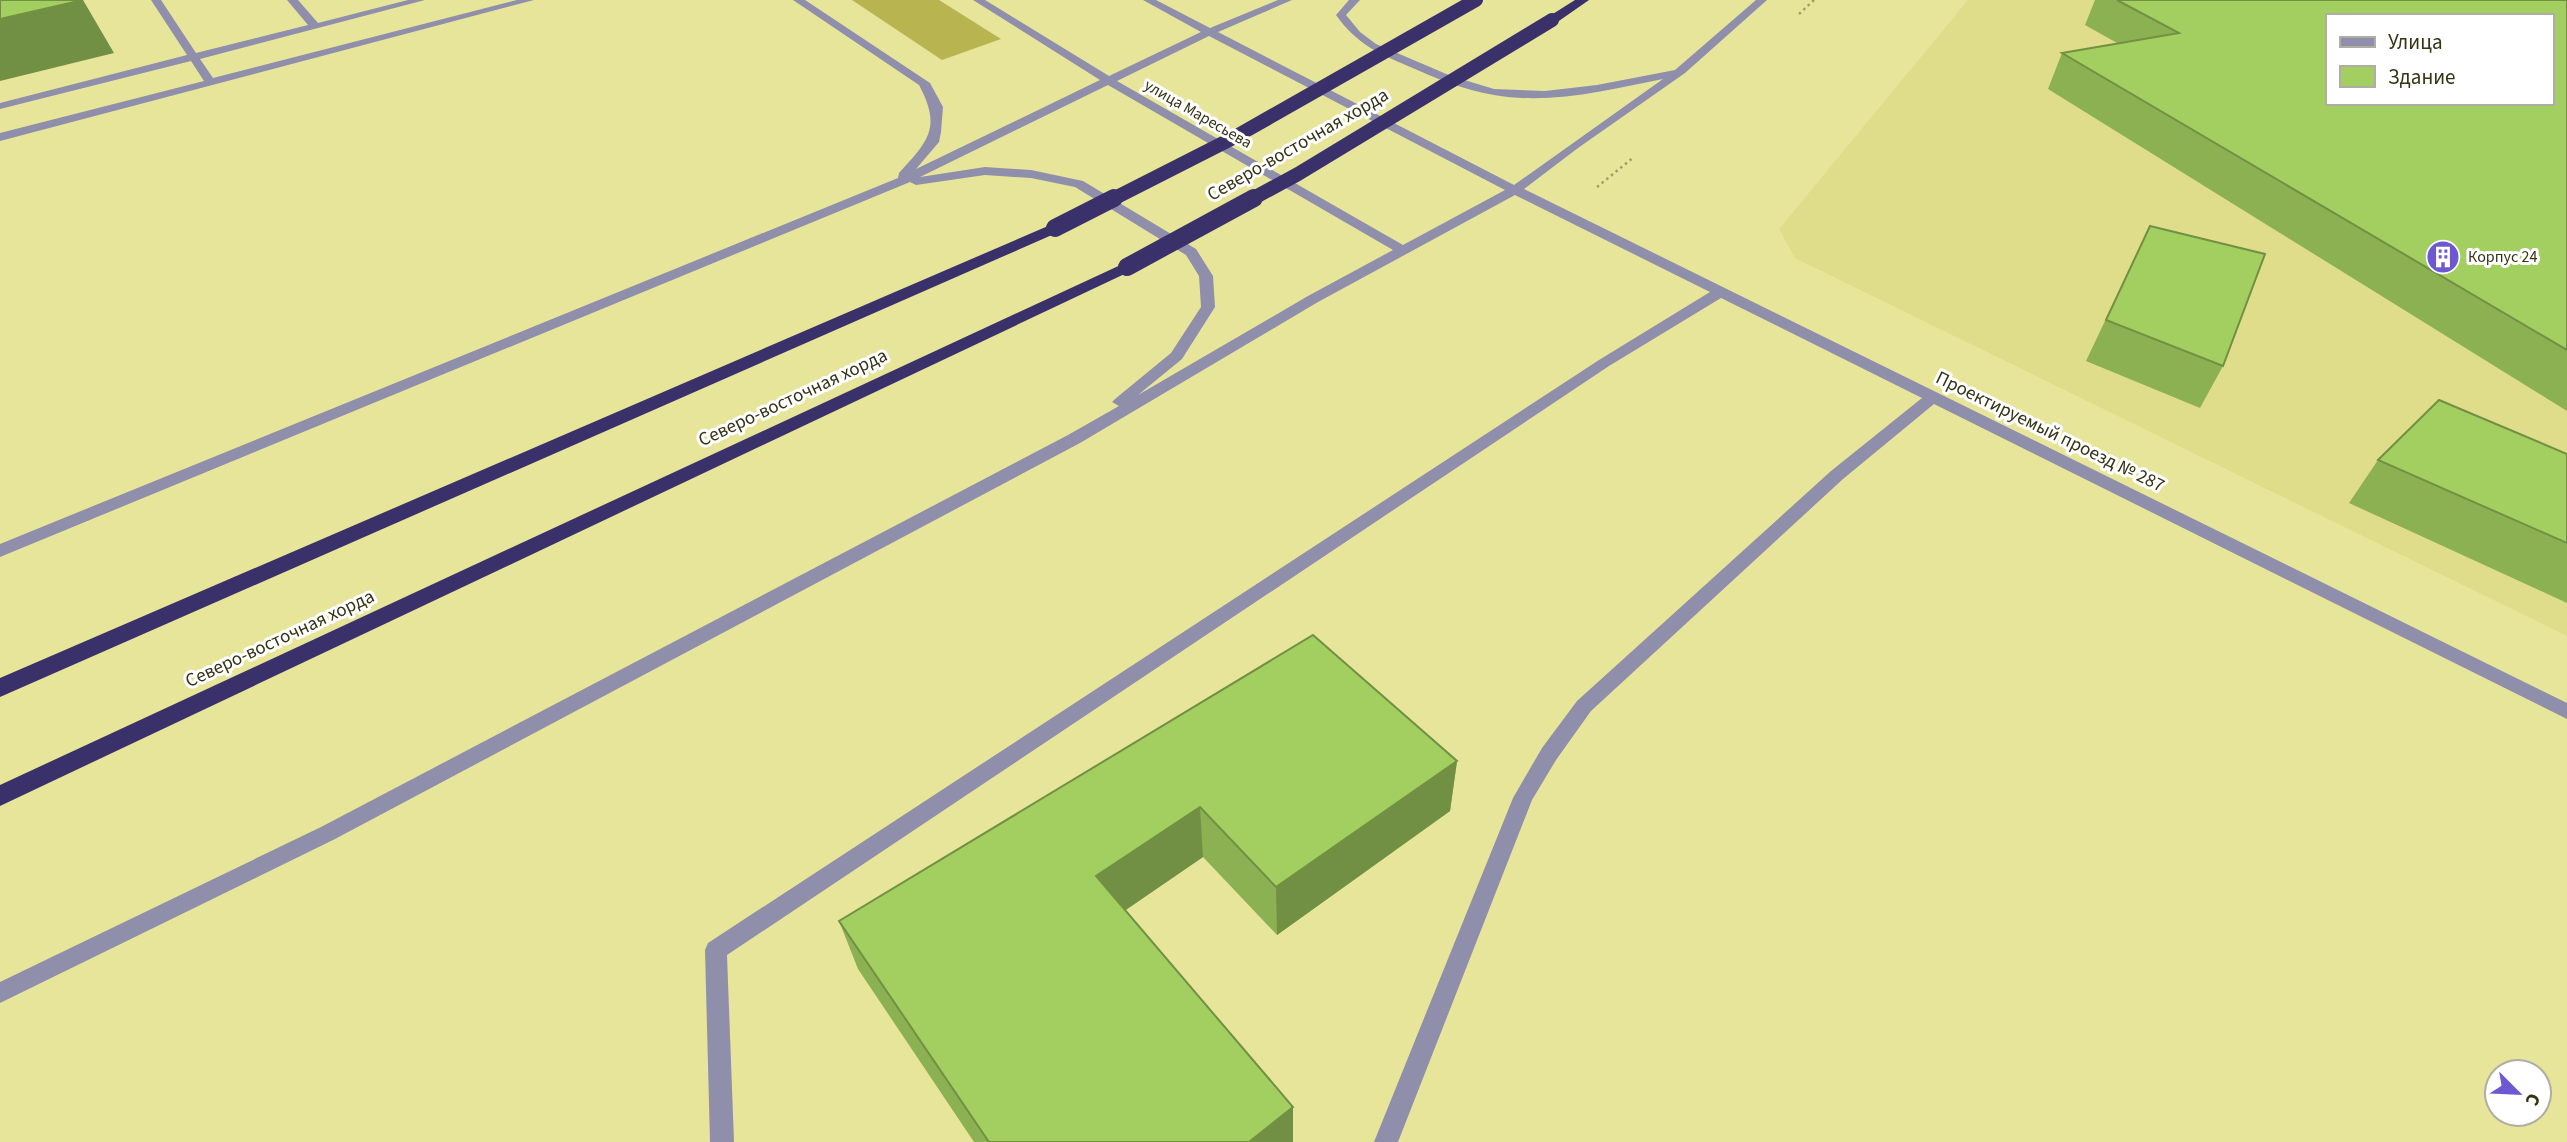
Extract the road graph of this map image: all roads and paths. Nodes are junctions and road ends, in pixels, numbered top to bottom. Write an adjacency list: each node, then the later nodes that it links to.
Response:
1 (156, 0): 15 (street)
2 (292, 0): 13 (street)
3 (420, 0): 13 (street)
4 (530, 0): 18 (street)
5 (798, 0): 21 (street)
6 (978, 0): 17 (street, улица Маресьева)
7 (1148, 0): 14 (street)
8 (1287, 0): 14 (street)
9 (1355, 0): 16 (street)
10 (1476, 0): 28 (highway, Северо-восточная хорда, bridge)
11 (1583, 0): 30 (highway, Северо-восточная хорда, bridge)
12 (1762, 0): 16 (street)
13 (315, 26): 15 (street)
14 (1207, 33): 17 (street); 22 (street)
15 (195, 57): 18 (street); 19 (street)
16 (1681, 71): 22 (street)
17 (1109, 80): 21 (street); 23 (street, улица Маресьева)
18 (210, 82): 20 (street)
19 (0, 106)
20 (0, 137)
21 (893, 185): 26 (street); 27 (street)
22 (1515, 190): 23 (street); 24 (street, Проектируемый проезд № 287)
23 (1404, 251): 26 (street)
24 (1720, 292): 25 (street, Проектируемый проезд № 287); 32 (street)
25 (1933, 397): 29 (street, Проектируемый проезд № 287); 33 (street)
26 (1074, 439): 31 (street)
27 (0, 551)
28 (0, 688)
29 (2567, 712)
30 (0, 796)
31 (0, 993)
32 (722, 1142)
33 (1386, 1142)

